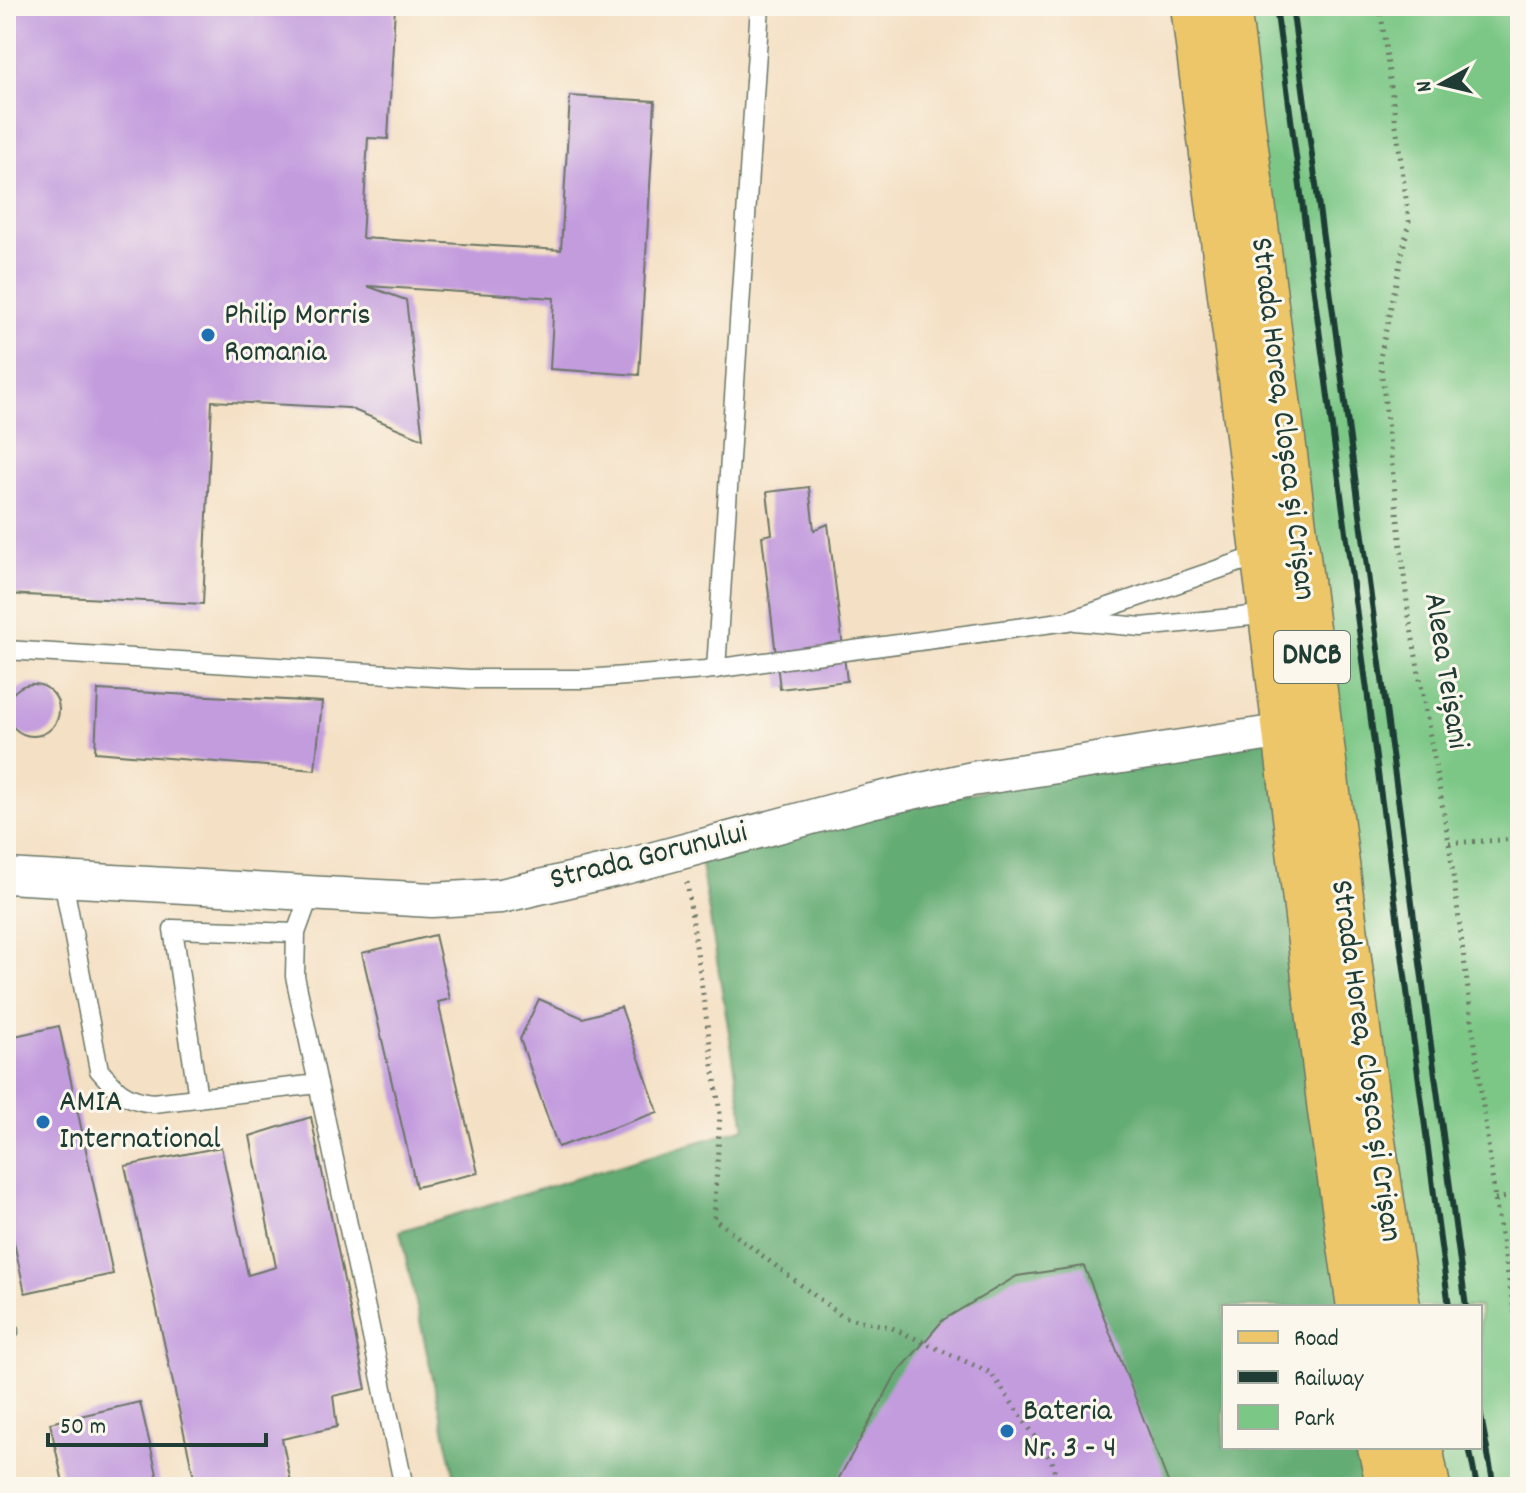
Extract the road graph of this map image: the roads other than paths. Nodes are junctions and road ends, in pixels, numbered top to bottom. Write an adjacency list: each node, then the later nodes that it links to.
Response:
1 (760, 6): 8 (lane)
2 (1193, 6): 4 (main road, Strada Horea, Cloșca și Crișan / DNCB)
3 (1228, 6): 17 (main road, Strada Horea, Cloșca și Crișan / DNCB)
4 (1263, 554): 5 (main road, Strada Horea, Cloșca și Crișan / DNCB); 6 (lane)
5 (1271, 614): 6 (lane); 9 (main road, Strada Horea, Cloșca și Crișan / DNCB)
6 (1068, 621): 8 (lane)
7 (6, 650): 8 (lane)
8 (716, 669)
9 (1285, 731): 12 (street, Strada Gorunului); 16 (main road, Strada Horea, Cloșca și Crișan / DNCB)
10 (6, 876): 11 (street, Strada Gorunului)
11 (63, 880): 12 (street, Strada Gorunului); 15 (lane)
12 (310, 894): 13 (lane)
13 (296, 933): 14 (lane); 15 (lane)
14 (318, 1084): 15 (lane); 20 (lane)
15 (198, 1098)
16 (1359, 1305)
17 (1398, 1305)
18 (1380, 1449): 21 (main road)
19 (1420, 1449): 22 (main road)
20 (404, 1487)
21 (1389, 1487)
22 (1428, 1487)

